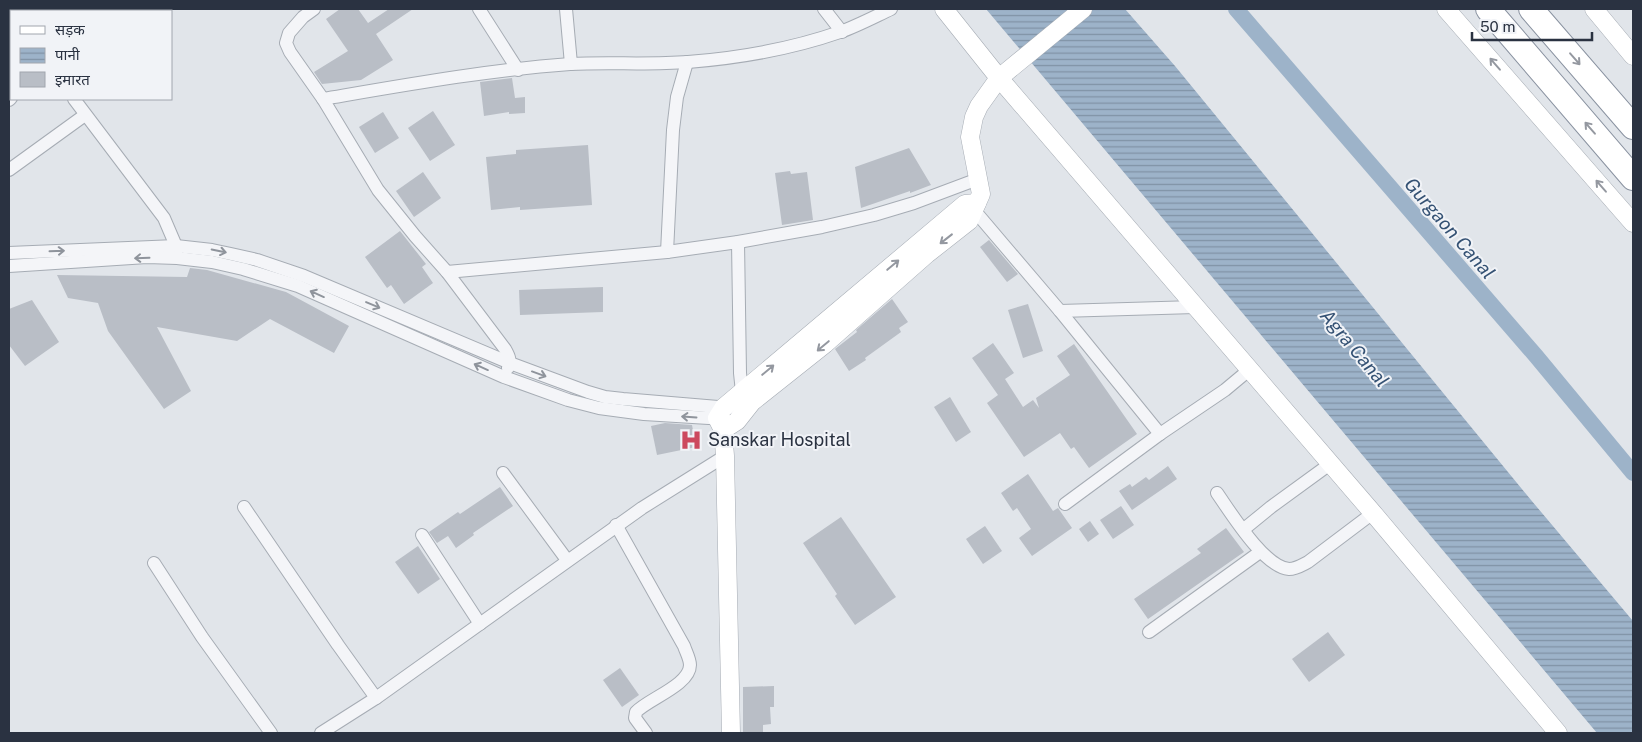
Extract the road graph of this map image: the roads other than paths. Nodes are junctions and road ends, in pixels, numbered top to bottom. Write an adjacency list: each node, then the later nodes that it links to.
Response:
1 (314, 9): 12 (street)
2 (479, 9): 17 (street)
3 (566, 9): 16 (street)
4 (824, 9): 13 (street)
5 (892, 9): 13 (street)
6 (944, 9): 18 (street)
7 (1083, 9): 18 (street)
8 (1446, 9): 27 (street, one-way to 8)
9 (1488, 9): 24 (highway, one-way to 9)
10 (1532, 9): 22 (highway, one-way to 22)
11 (1594, 9): 14 (street)
12 (300, 13): 19 (street)
13 (842, 32): 15 (street)
14 (1633, 56)
15 (687, 62): 16 (street); 30 (street)
16 (571, 64): 17 (street)
17 (518, 70): 19 (street)
18 (999, 78): 25 (street); 34 (street)
19 (323, 98): 33 (street)
20 (75, 100): 21 (street)
21 (85, 116): 23 (street); 29 (street)
22 (1633, 127)
23 (9, 170)
24 (1633, 178)
25 (978, 179): 26 (street); 28 (street)
26 (976, 207): 35 (street); 39 (street, one-way to 26); 40 (street, one-way to 40)
27 (1633, 223)
28 (738, 242): 30 (street); 39 (street)
29 (176, 252): 31 (street, one-way to 29); 32 (street, one-way to 32); 36 (street, one-way to 36); 38 (street, one-way to 29)
30 (668, 252): 33 (street)
31 (9, 253)
32 (9, 266)
33 (447, 272): 36 (street)
34 (1195, 307): 35 (street); 37 (street)
35 (1060, 311): 41 (street)
36 (510, 363): 38 (street); 40 (street, one-way to 40)
37 (1249, 370): 41 (street); 43 (street)
38 (504, 377): 40 (street, one-way to 38)
39 (742, 392): 40 (street)
40 (729, 417): 42 (street)
41 (1160, 434): 46 (street)
42 (725, 456): 49 (street); 61 (street)
43 (1330, 464): 48 (street); 50 (street)
44 (504, 473): 53 (street)
45 (1217, 493): 50 (street)
46 (1065, 504)
47 (244, 507): 57 (street)
48 (1373, 513): 52 (street); 62 (street)
49 (616, 525): 53 (street); 60 (street)
50 (1244, 529): 52 (street)
51 (422, 535): 55 (street)
52 (1260, 552): 56 (street)
53 (567, 560): 55 (street)
54 (154, 563): 58 (street)
55 (480, 624): 57 (street)
56 (1149, 632)
57 (376, 698): 59 (street)
58 (271, 733)
59 (321, 733)
60 (646, 733)
61 (731, 733)
62 (1558, 733)

